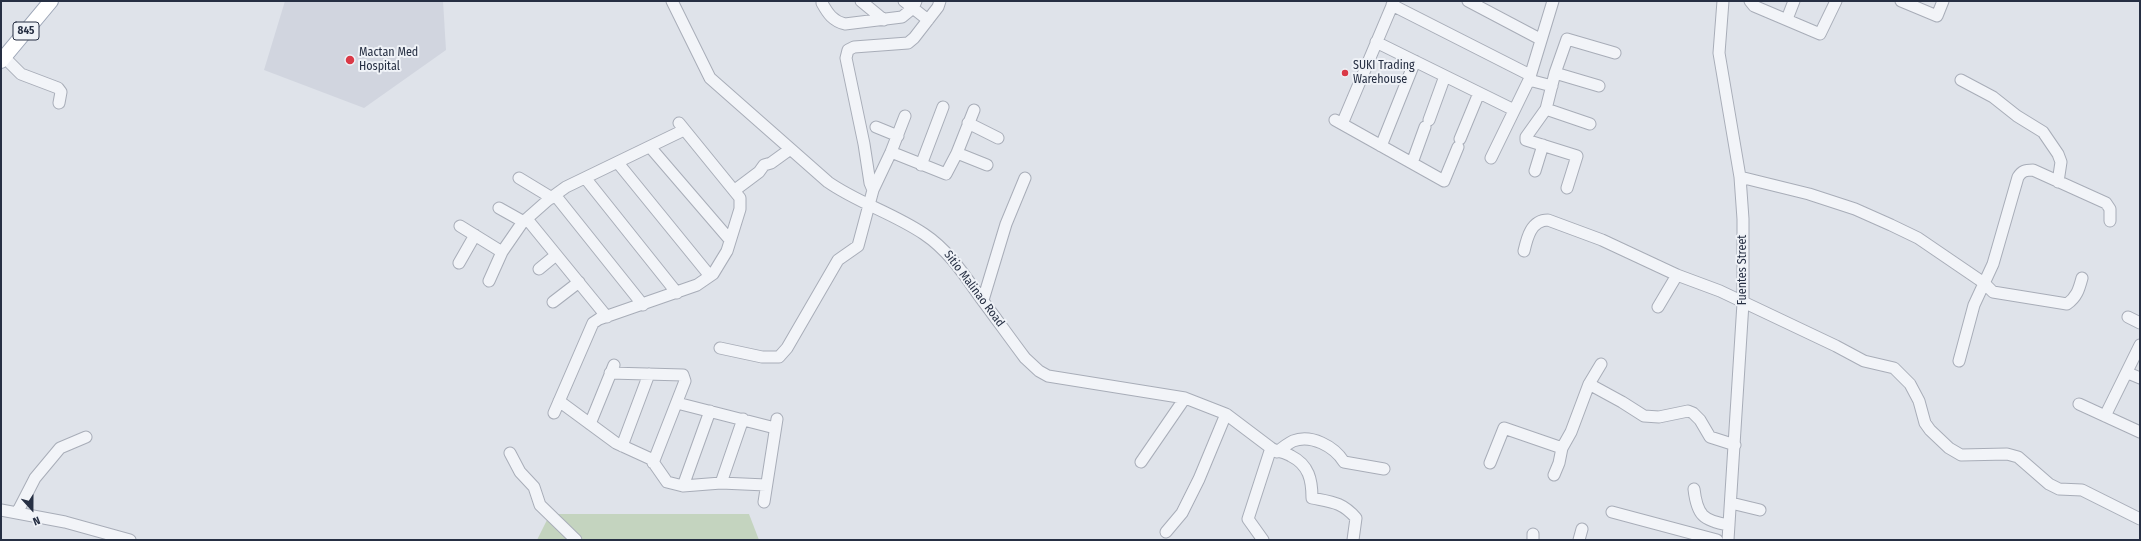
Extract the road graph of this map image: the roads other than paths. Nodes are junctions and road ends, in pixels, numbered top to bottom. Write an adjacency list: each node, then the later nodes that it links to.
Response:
1 (51, 1): 22 (main road, 845)
2 (672, 1): 45 (street, Sitio Malinao Road)
3 (861, 1): 17 (street)
4 (940, 1): 18 (street)
5 (1468, 1): 19 (street)
6 (1553, 1): 19 (street)
7 (1723, 1): 54 (street, Fuentes Street)
8 (1750, 1): 16 (street)
9 (1794, 1): 16 (street)
10 (1836, 1): 16 (street)
11 (1901, 1): 12 (street)
12 (1943, 1)
13 (911, 3): 17 (street); 18 (street)
14 (1393, 3): 20 (street); 26 (street)
15 (822, 4): 17 (street)
16 (1787, 19)
17 (884, 20)
18 (928, 20): 61 (street)
19 (1540, 39): 26 (street)
20 (1376, 42): 23 (street); 43 (street)
21 (1615, 53): 24 (street)
22 (3, 59): 31 (street)
23 (1415, 61): 25 (street); 43 (street)
24 (1555, 73): 28 (street); 29 (street)
25 (1445, 76): 30 (street); 50 (street)
26 (1529, 77): 28 (street); 35 (street)
27 (1961, 80): 58 (street)
28 (1552, 86): 33 (street)
29 (1599, 86)
30 (1479, 93): 35 (street); 50 (street)
31 (59, 103)
32 (943, 107): 51 (street)
33 (1546, 109): 38 (street); 42 (street)
34 (974, 110): 37 (street)
35 (1514, 110): 48 (street)
36 (905, 116): 40 (street)
37 (968, 123): 41 (street); 47 (street)
38 (1590, 124)
39 (876, 127): 40 (street)
40 (898, 136): 46 (street)
41 (998, 138)
42 (1543, 145): 53 (street); 59 (street)
43 (1381, 146): 50 (street)
44 (650, 147): 49 (street); 60 (street); 69 (street)
45 (789, 150): 60 (street); 63 (street, Sitio Malinao Road)
46 (891, 152): 51 (street); 61 (street)
47 (958, 153): 51 (street); 52 (street)
48 (1492, 158)
49 (618, 163): 57 (street); 76 (street)
50 (1412, 163)
51 (921, 165)
52 (987, 165)
53 (1535, 171)
54 (1740, 177): 80 (street); 84 (street, Fuentes Street)
55 (519, 178): 62 (street)
56 (1025, 178): 82 (street)
57 (586, 179): 62 (street); 81 (street)
58 (2058, 182): 66 (street); 80 (street)
59 (1567, 188)
60 (735, 190): 69 (street)
61 (873, 190): 63 (street)
62 (554, 196): 65 (street); 85 (street)
63 (869, 205): 82 (street, Sitio Malinao Road); 91 (street)
64 (499, 208): 65 (street)
65 (526, 220): 71 (street); 72 (street)
66 (2110, 221)
67 (460, 226): 68 (street)
68 (475, 235): 71 (street); 73 (street)
69 (730, 240): 76 (street)
70 (1524, 251): 75 (street)
71 (502, 252): 78 (street)
72 (556, 255): 74 (street); 79 (street)
73 (458, 263)
74 (539, 269)
75 (1677, 275): 84 (street); 86 (street)
76 (710, 276): 81 (street)
77 (2082, 278): 80 (street)
78 (489, 282)
79 (579, 282): 83 (street); 87 (street)
80 (1984, 283): 92 (street)
81 (677, 292): 85 (street)
82 (983, 300): 98 (street, Sitio Malinao Road)
83 (553, 302)
84 (1743, 303): 110 (street, Fuentes Street); 130 (street)
85 (643, 305): 87 (street)
86 (1658, 307)
87 (607, 316): 99 (street)
88 (2128, 317): 89 (street)
89 (2140, 323)
90 (2140, 345): 94 (street)
91 (720, 348)
92 (1959, 360)
93 (1601, 364): 97 (street)
94 (2128, 373): 96 (street); 105 (street)
95 (649, 374): 100 (street); 107 (street); 111 (street)
96 (2140, 378)
97 (1589, 384): 110 (street); 112 (street)
98 (1185, 398): 104 (street, Sitio Malinao Road); 116 (street)
99 (559, 401): 103 (street); 107 (street)
100 (677, 403): 102 (street); 115 (street)
101 (2079, 404): 105 (street)
102 (710, 411): 106 (street); 122 (street)
103 (554, 412)
104 (1226, 414): 113 (street, Sitio Malinao Road); 132 (street)
105 (2105, 416): 108 (street)
106 (743, 419): 120 (street); 121 (street)
107 (590, 424): 111 (street)
108 (2140, 432)
109 (86, 437): 129 (street)
110 (1735, 445): 125 (street, Fuentes Street)
111 (622, 446): 115 (street)
112 (1562, 448): 117 (street); 119 (street)
113 (1274, 450): 118 (street); 135 (street); 136 (street, Sitio Malinao Road)
114 (510, 453): 134 (street)
115 (653, 462): 122 (street)
116 (1141, 462)
117 (1490, 463)
118 (1384, 469)
119 (1554, 474)
120 (721, 483): 121 (street); 122 (street)
121 (766, 485): 124 (street)
122 (684, 486)
123 (1694, 489): 131 (street)
124 (764, 502)
125 (1731, 503): 127 (street); 131 (street, Fuentes Street)
126 (1, 510): 129 (street)
127 (1760, 510)
128 (1612, 512): 137 (street)
129 (18, 513): 133 (street)
130 (2140, 519)
131 (1729, 525): 138 (street, Fuentes Street)
132 (1166, 532)
133 (130, 540)
134 (576, 540)
135 (1263, 540)
136 (1353, 540)
137 (1717, 540)
138 (1728, 540)

